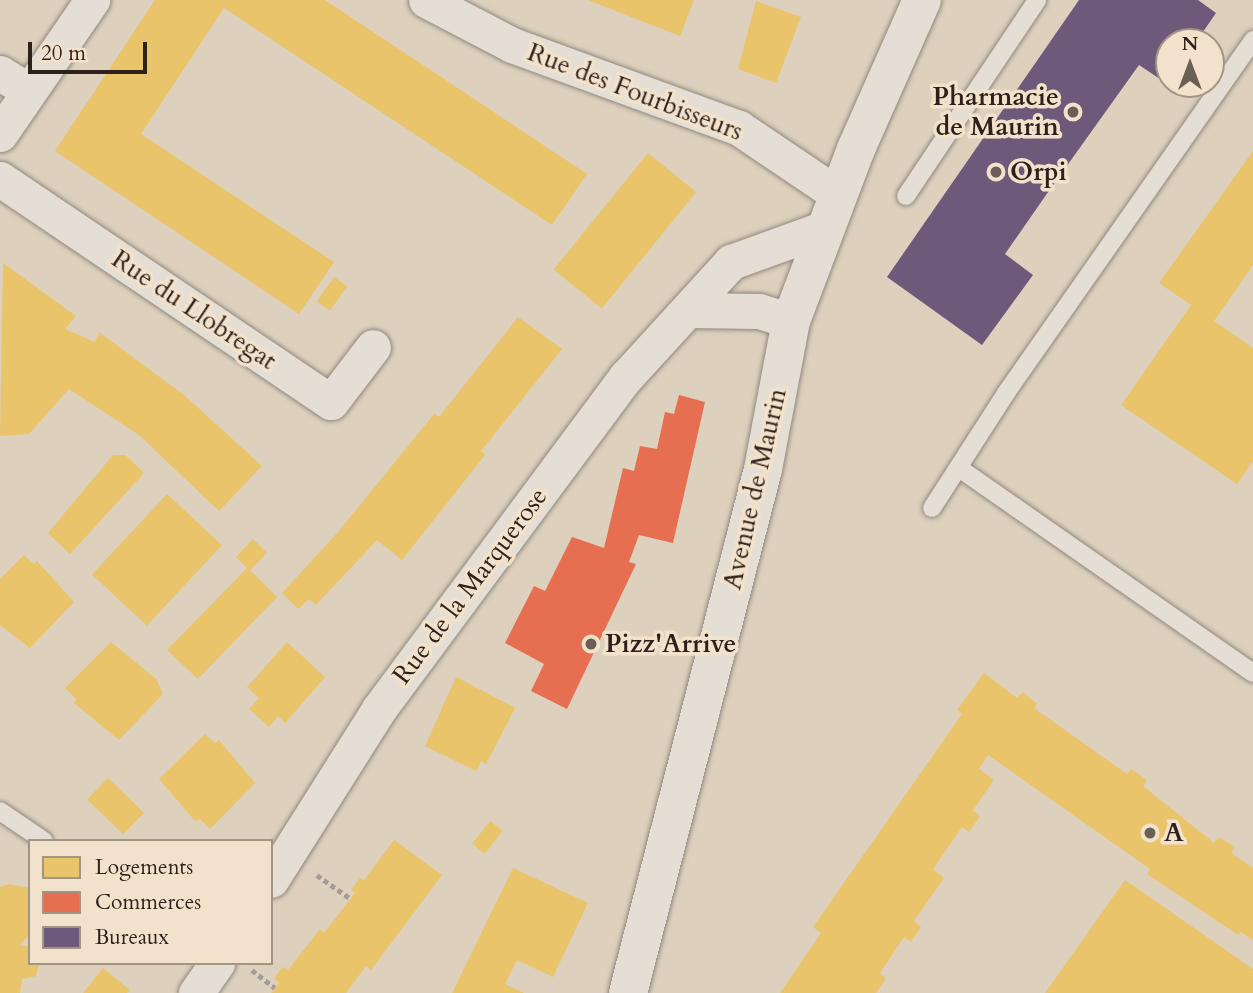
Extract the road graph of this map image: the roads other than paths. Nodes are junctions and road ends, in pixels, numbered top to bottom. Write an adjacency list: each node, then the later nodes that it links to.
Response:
1 (92, 0): 7 (street)
2 (426, 0): 11 (street, Rue des Fourbisseurs)
3 (922, 0): 11 (street, Avenue de Maurin)
4 (1037, 0): 10 (lane)
5 (1253, 40): 15 (lane)
6 (0, 73): 7 (street)
7 (29, 91): 8 (street)
8 (0, 134)
9 (0, 179): 14 (street, Rue du Llobregat)
10 (906, 196)
11 (831, 211): 12 (street, Rue de la Marquerose); 13 (street, Avenue de Maurin)
12 (691, 310): 13 (street); 20 (street, Rue de la Marquerose)
13 (791, 321): 21 (street, Avenue de Maurin)
14 (373, 347)
15 (959, 468): 16 (lane); 17 (lane)
16 (932, 508)
17 (1253, 673)
18 (0, 811): 19 (lane)
19 (41, 839)
20 (273, 877)
21 (628, 993)

